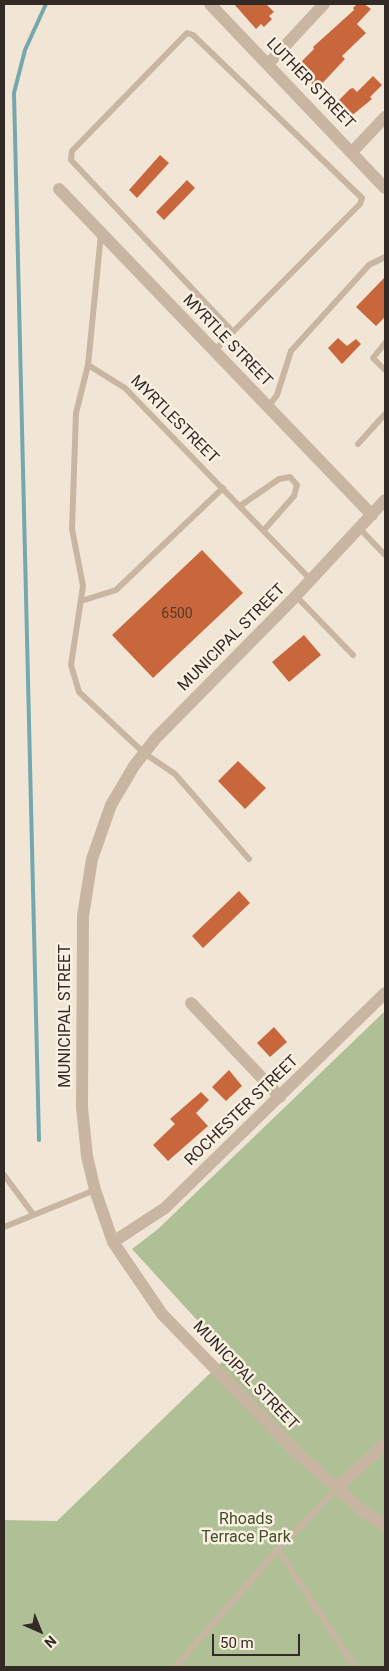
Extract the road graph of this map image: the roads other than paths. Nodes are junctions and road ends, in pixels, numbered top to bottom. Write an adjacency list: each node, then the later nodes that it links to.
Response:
1 (210, 4): 3 (street, LUTHER STREET)
2 (324, 4): 3 (street)
3 (269, 63): 5 (street, LUTHER STREET)
4 (385, 117): 5 (street)
5 (352, 152): 6 (street, LUTHER STREET)
6 (385, 188)
7 (59, 190): 8 (street, MYRTLE STREET)
8 (102, 233): 12 (street, MYRTLE STREET); 13 (lane)
9 (385, 257): 15 (lane)
10 (233, 332): 10 (lane); 12 (lane)
11 (385, 344): 14 (lane)
12 (214, 351): 15 (street, MYRTLE STREET)
13 (88, 365): 18 (lane, MYRTLESTREET); 27 (lane)
14 (385, 370)
15 (268, 407): 21 (street, MYRTLE STREET)
16 (385, 414): 17 (lane)
17 (358, 444)
18 (223, 488): 20 (lane, MYRTLESTREET); 27 (lane)
19 (385, 500): 21 (street, MUNICIPAL STREET)
20 (240, 506): 23 (lane, MYRTLESTREET); 23 (lane)
21 (372, 515): 22 (street, MUNICIPAL STREET)
22 (359, 528): 24 (lane); 25 (street, MUNICIPAL STREET)
23 (264, 530): 25 (lane, MYRTLESTREET)
24 (385, 555)
25 (311, 580): 26 (street, MUNICIPAL STREET)
26 (296, 596): 28 (lane); 29 (street, MUNICIPAL STREET)
27 (81, 601): 29 (lane)
28 (353, 655)
29 (144, 753): 30 (lane); 35 (street, MUNICIPAL STREET)
30 (249, 859)
31 (385, 992): 33 (street, ROCHESTER STREET)
32 (191, 1003): 33 (street)
33 (280, 1097): 38 (street, ROCHESTER STREET)
34 (4, 1176): 36 (lane)
35 (95, 1190): 36 (lane); 38 (street, MUNICIPAL STREET)
36 (33, 1214): 37 (lane)
37 (4, 1227)
38 (114, 1242): 40 (street, MUNICIPAL STREET)
39 (385, 1444): 40 (street)
40 (337, 1488): 41 (street, MUNICIPAL STREET); 42 (lane)
41 (385, 1526)
42 (278, 1550): 43 (lane); 44 (lane)
43 (175, 1667)
44 (355, 1667)

